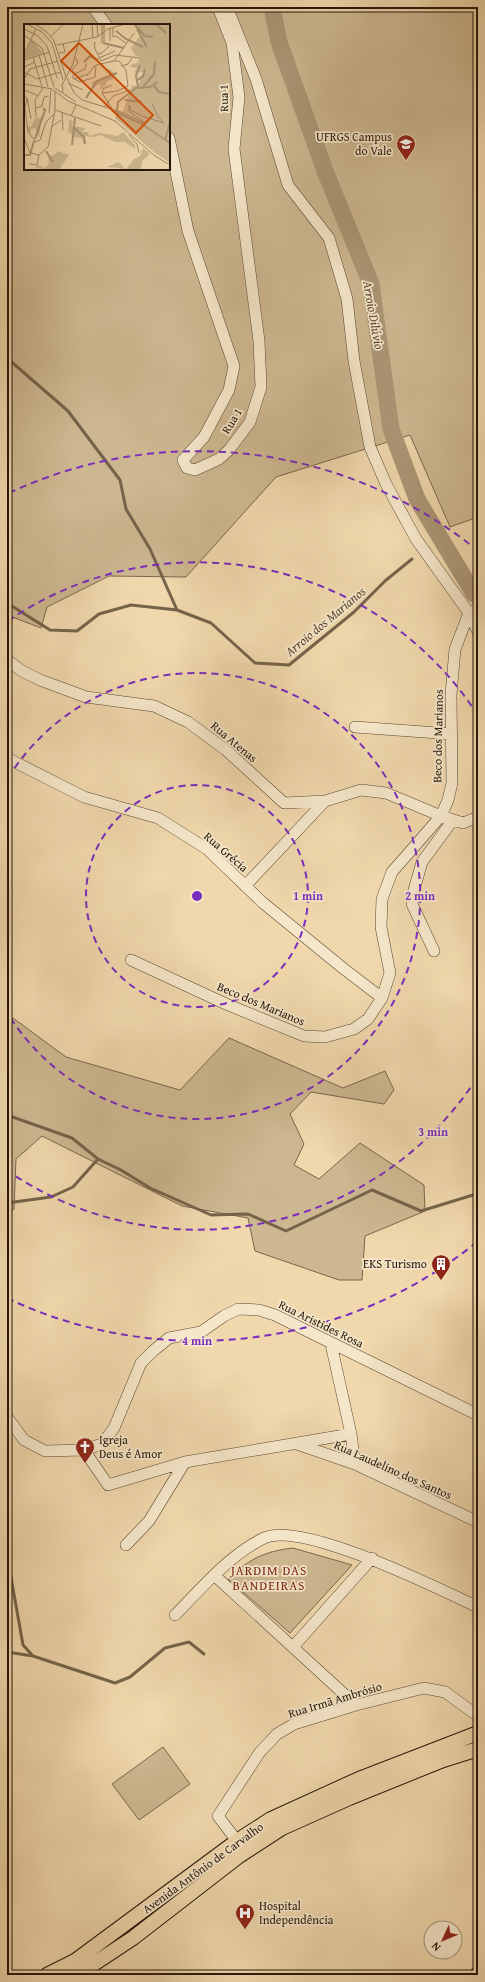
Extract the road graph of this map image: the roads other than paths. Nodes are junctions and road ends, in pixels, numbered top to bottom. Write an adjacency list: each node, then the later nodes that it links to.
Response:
1 (93, 7): 4 (street)
2 (218, 7): 5 (street, Rua 1)
3 (227, 7): 6 (street)
4 (105, 24)
5 (170, 143)
6 (473, 611): 7 (street); 10 (street, Beco dos Marianos)
7 (478, 632)
8 (7, 660): 12 (street, Rua Atenas)
9 (355, 727): 10 (street)
10 (452, 734): 13 (street, Beco dos Marianos)
11 (7, 758): 16 (street, Rua Grécia)
12 (325, 801): 13 (street, Rua Atenas); 16 (street)
13 (442, 816): 15 (street, Rua Atenas); 19 (street, Beco dos Marianos)
14 (478, 817): 15 (street)
15 (453, 820): 17 (street)
16 (245, 886): 19 (street, Rua Grécia)
17 (434, 951)
18 (131, 960): 19 (street, Beco dos Marianos)
19 (382, 998)
20 (331, 1344): 21 (street, Rua Aristides Rosa); 23 (street); 25 (street, Rua Aristides Rosa)
21 (478, 1415)
22 (7, 1417): 25 (street, Rua Aristides Rosa)
23 (351, 1434): 24 (street, Rua Laudelino dos Santos); 27 (street)
24 (297, 1444): 26 (street, Rua Laudelino dos Santos); 27 (street, Rua Laudelino dos Santos)
25 (84, 1450): 26 (street, Rua Laudelino dos Santos)
26 (185, 1462): 29 (street)
27 (355, 1464): 28 (street, Rua Laudelino dos Santos)
28 (478, 1522)
29 (126, 1545)
30 (372, 1558): 31 (street); 32 (street); 34 (street)
31 (214, 1576): 33 (street); 34 (street)
32 (478, 1607)
33 (175, 1615)
34 (293, 1647): 35 (street)
35 (356, 1705): 36 (street, Rua Irmã Ambrósio); 39 (street, Rua Irmã Ambrósio)
36 (478, 1716)
37 (478, 1733): 39 (main road, Avenida Antônio de Carvalho)
38 (478, 1749): 41 (main road, Avenida Antônio de Carvalho)
39 (238, 1840): 40 (main road, Avenida Antônio de Carvalho)
40 (48, 1975)
41 (77, 1975)

